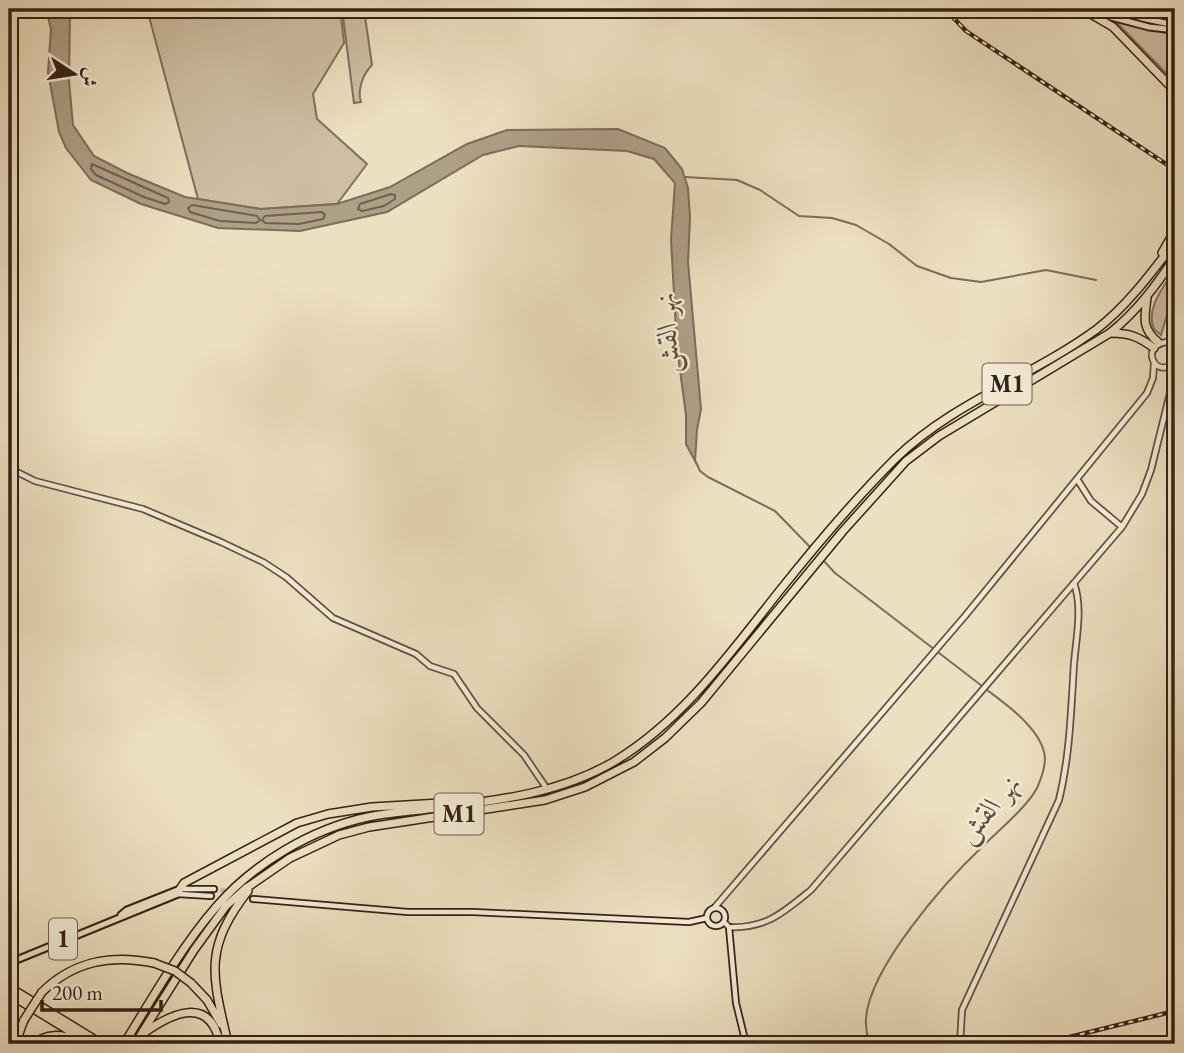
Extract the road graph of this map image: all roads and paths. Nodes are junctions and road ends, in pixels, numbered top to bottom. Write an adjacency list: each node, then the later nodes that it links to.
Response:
1 (1082, 9): 4 (main road); 5 (highway)
2 (1110, 9): 3 (main road)
3 (1175, 24)
4 (1175, 30)
5 (1175, 91)
6 (1175, 230): 9 (highway)
7 (1175, 242): 9 (highway, M1)
8 (1175, 257): 10 (highway, M1)
9 (1156, 267): 20 (highway, M1)
10 (1147, 298): 11 (highway, M1); 12 (highway)
11 (1110, 333): 12 (highway); 22 (highway, M1)
12 (1156, 346): 13 (street); 14 (street)
13 (1175, 348)
14 (1154, 363): 15 (street); 17 (street)
15 (1173, 364): 18 (street)
16 (9, 468): 20 (street)
17 (1077, 479): 18 (street); 27 (street)
18 (1122, 527): 19 (street)
19 (1074, 583): 30 (street); 43 (street)
20 (548, 789): 21 (highway, M1)
21 (493, 801): 24 (highway); 39 (highway, M1)
22 (255, 883): 34 (highway, M1); 41 (highway)
23 (214, 889): 24 (street)
24 (179, 892): 25 (street); 31 (main road, 1)
25 (211, 896)
26 (253, 897): 28 (street)
27 (715, 907): 28 (street); 29 (street)
28 (707, 918): 29 (street)
29 (724, 922): 30 (street)
30 (729, 927): 42 (street)
31 (9, 963)
32 (9, 987): 38 (highway)
33 (9, 995): 37 (highway)
34 (138, 1040): 40 (highway)
35 (15, 1044): 41 (highway, bridge)
36 (33, 1044): 37 (highway)
37 (89, 1044)
38 (102, 1044)
39 (124, 1044)
40 (220, 1044)
41 (228, 1044)
42 (747, 1044)
43 (960, 1044)

